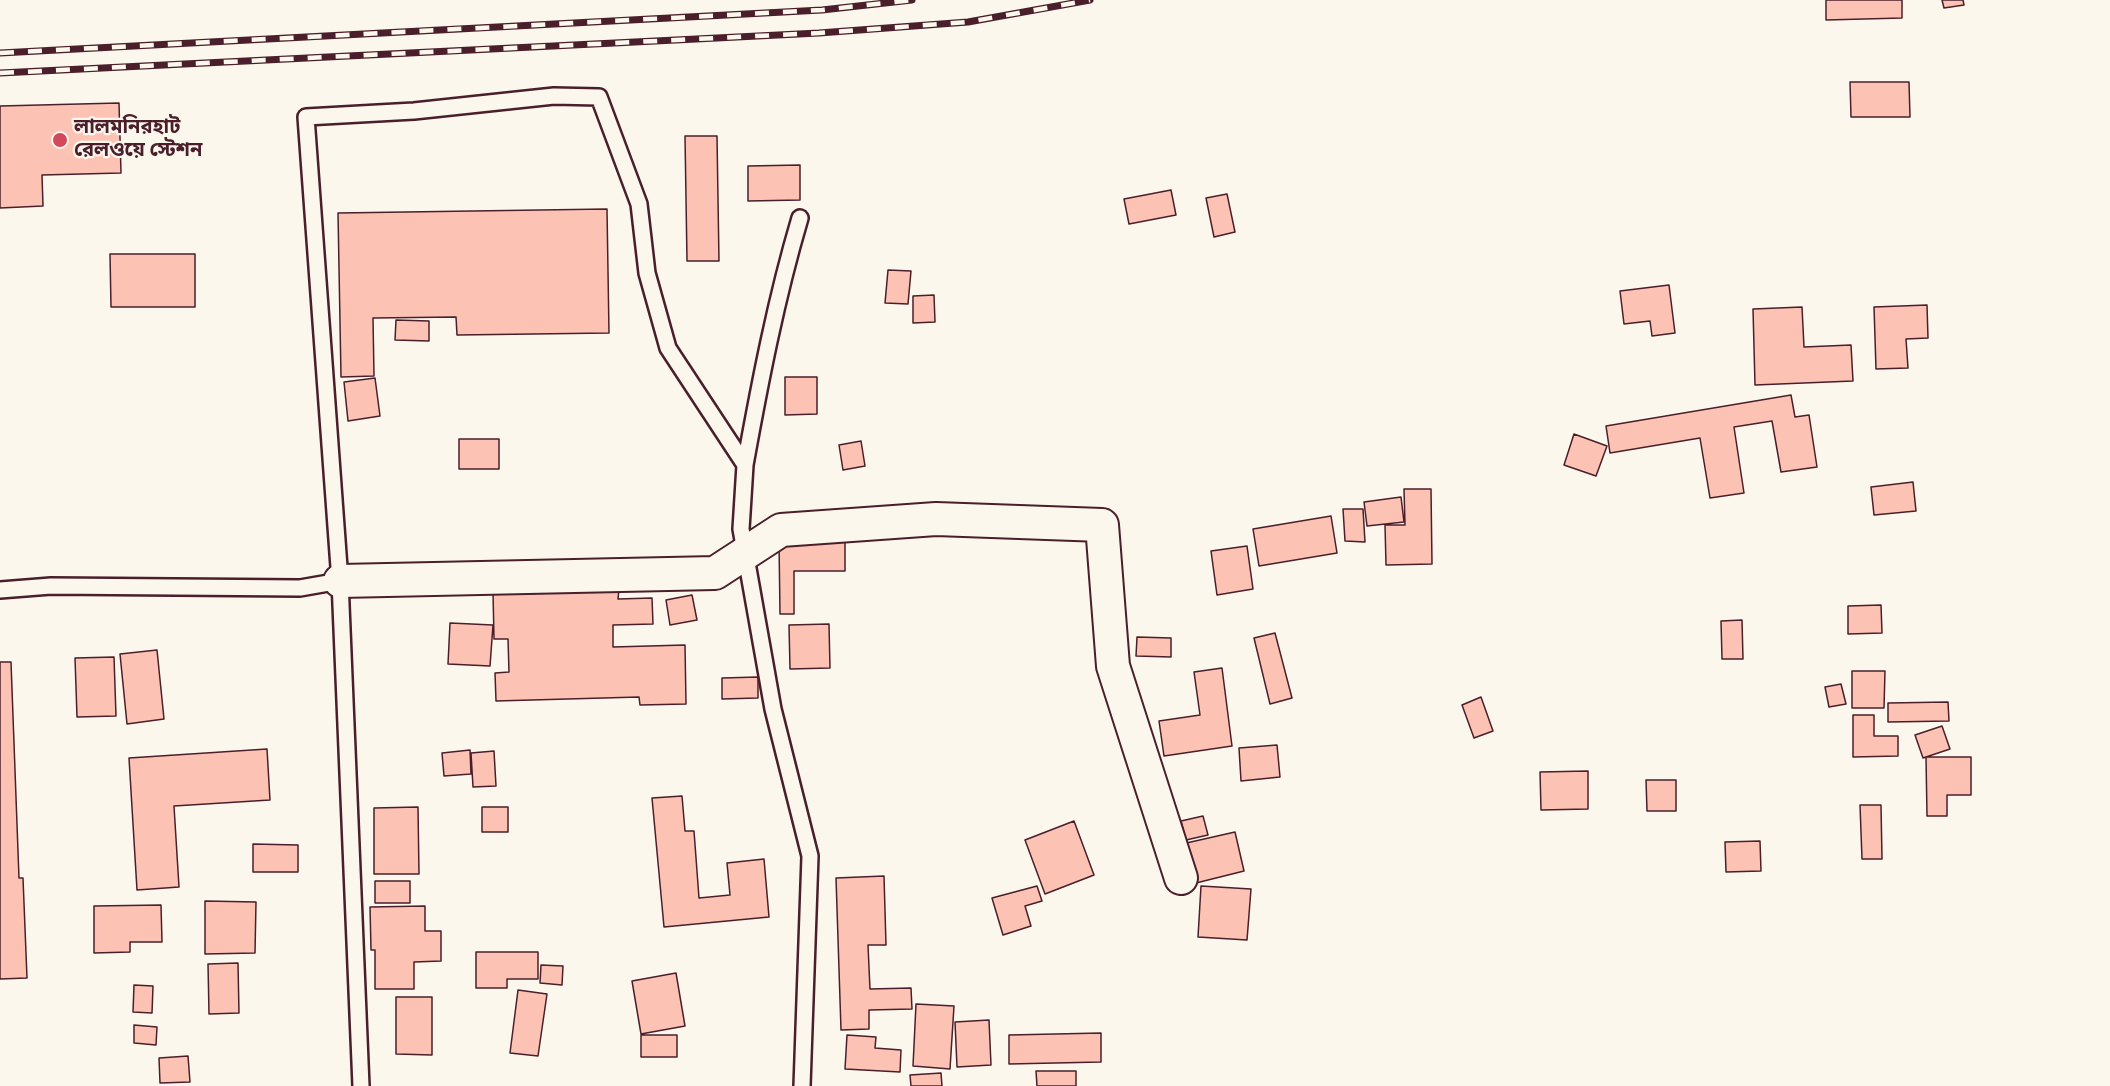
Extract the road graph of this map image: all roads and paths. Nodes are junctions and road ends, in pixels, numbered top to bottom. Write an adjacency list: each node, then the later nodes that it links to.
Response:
1 (800, 218): 2 (lane)
2 (745, 465): 3 (lane); 4 (lane)
3 (745, 553): 4 (street); 6 (street); 8 (lane)
4 (340, 581): 5 (lane); 7 (lane)
5 (0, 590)
6 (1181, 878)
7 (361, 1086)
8 (802, 1086)

